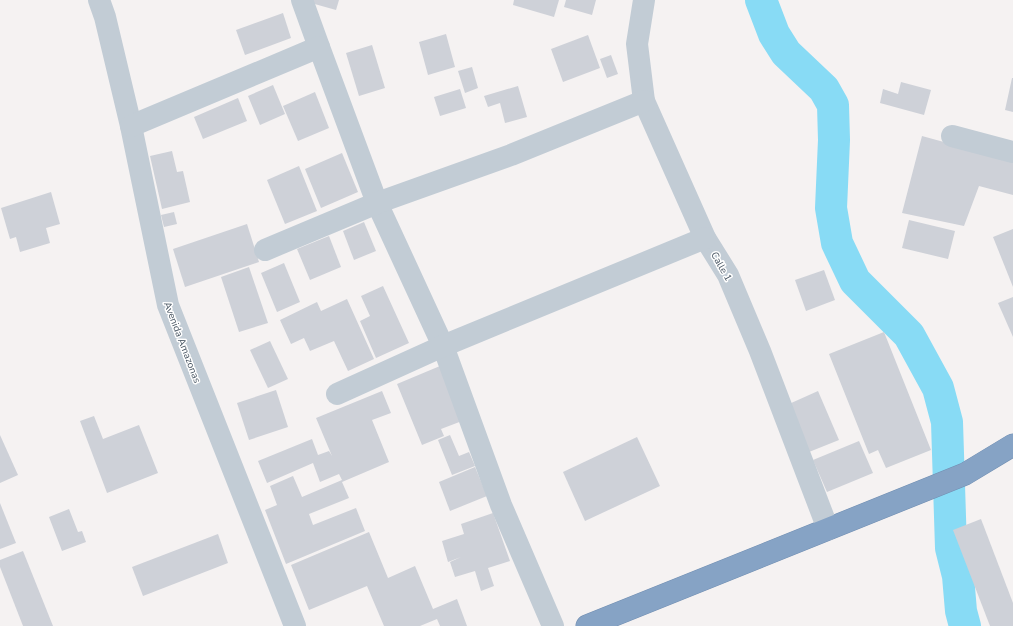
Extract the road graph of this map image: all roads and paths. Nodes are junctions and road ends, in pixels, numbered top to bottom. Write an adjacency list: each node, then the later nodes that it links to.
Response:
1 (99, 0): 6 (street, Avenida Amazonas)
2 (302, 0): 4 (street)
3 (644, 0): 5 (street, Calle 1)
4 (319, 47): 6 (street); 9 (street)
5 (644, 101): 9 (street); 10 (street, Calle 1)
6 (131, 126): 16 (street, Avenida Amazonas)
7 (952, 136): 8 (street)
8 (1013, 152)
9 (378, 203): 11 (street); 12 (street)
10 (705, 238): 12 (street); 15 (street, Calle 1)
11 (264, 250)
12 (443, 346): 13 (street); 17 (street)
13 (337, 394)
14 (1013, 445): 15 (highway)
15 (828, 529): 18 (highway)
16 (295, 626)
17 (552, 626)
18 (588, 626)

